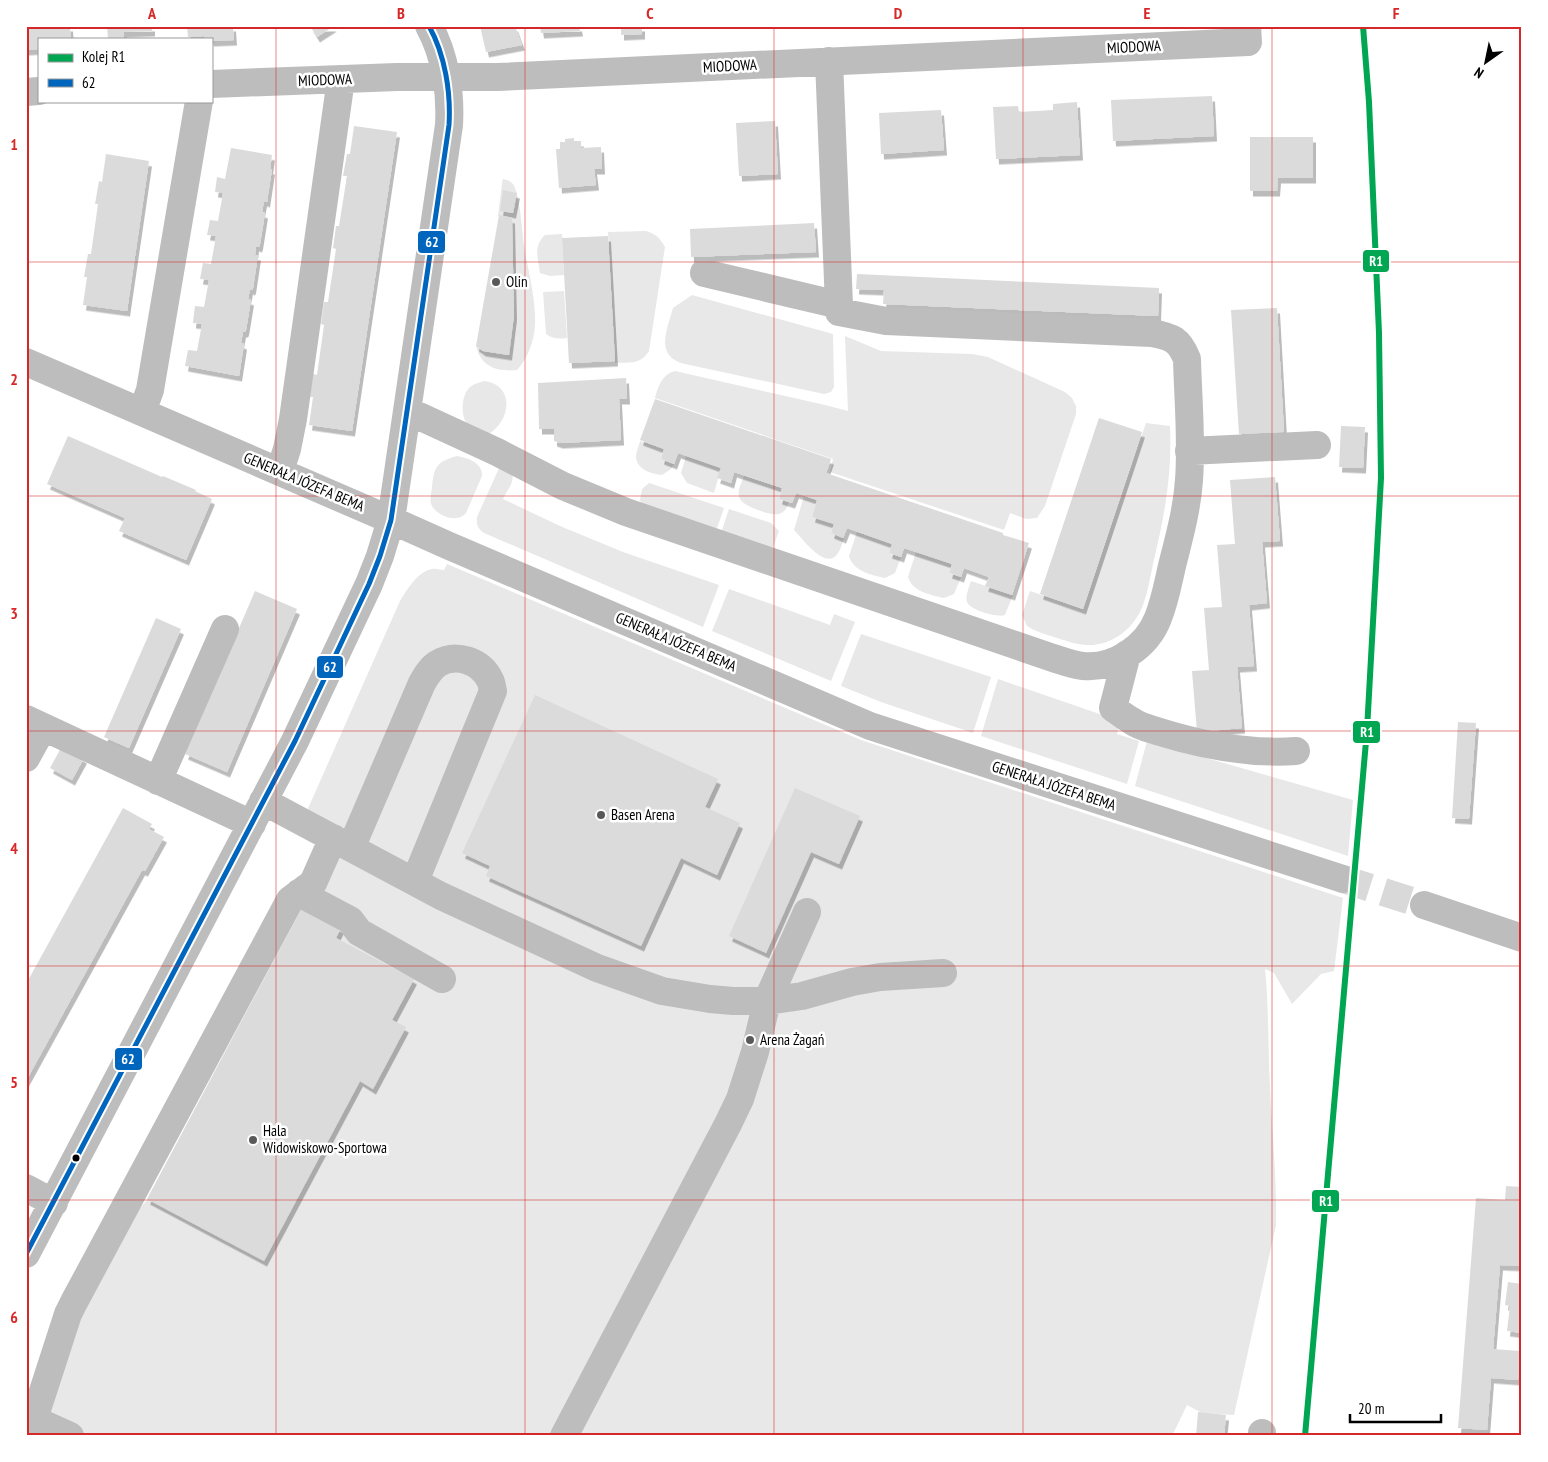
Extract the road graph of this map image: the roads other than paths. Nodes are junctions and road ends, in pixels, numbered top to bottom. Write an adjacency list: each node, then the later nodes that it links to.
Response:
1 (428, 26): 4 (street)
2 (1247, 34): 3 (street, MIODOWA)
3 (829, 61): 4 (street, MIODOWA); 9 (street)
4 (445, 76): 5 (street, MIODOWA); 11 (street)
5 (341, 79): 6 (street, MIODOWA); 15 (street)
6 (212, 84)
7 (199, 102): 12 (street)
8 (704, 273): 9 (street)
9 (839, 305): 14 (street)
10 (26, 362): 12 (street, GENERAŁA JÓZEFA BEMA)
11 (408, 411): 16 (street); 18 (street)
12 (142, 412): 15 (street, GENERAŁA JÓZEFA BEMA)
13 (1317, 445): 14 (street)
14 (1189, 452): 18 (street)
15 (280, 472): 16 (street, GENERAŁA JÓZEFA BEMA)
16 (392, 520): 23 (street); 25 (street, GENERAŁA JÓZEFA BEMA)
17 (225, 629): 22 (street)
18 (1127, 654): 20 (street)
19 (35, 723): 21 (street); 22 (street)
20 (1296, 751)
21 (26, 758)
22 (158, 781): 23 (street)
23 (258, 812): 24 (street); 35 (street)
24 (342, 843): 26 (street); 26 (street); 27 (street)
25 (1343, 879)
26 (415, 881): 33 (street)
27 (300, 893): 32 (street); 37 (street)
28 (1424, 905): 30 (street)
29 (807, 912): 33 (street)
30 (1522, 938)
31 (943, 973): 33 (street)
32 (442, 979)
33 (767, 1001): 39 (street)
34 (26, 1188): 35 (street)
35 (54, 1202): 36 (street)
36 (26, 1254)
37 (30, 1417): 38 (street)
38 (70, 1436)
39 (564, 1436)

